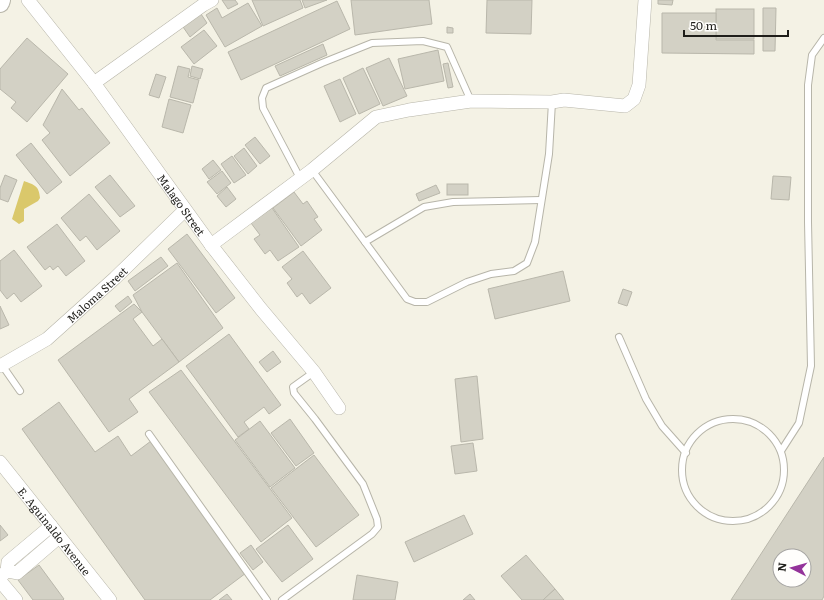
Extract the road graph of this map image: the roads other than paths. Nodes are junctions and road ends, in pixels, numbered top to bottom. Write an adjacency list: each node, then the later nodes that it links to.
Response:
1 (28, 0): 5 (street, Malago Street)
2 (212, 0): 5 (street)
3 (645, 0): 7 (street)
4 (824, 38): 21 (lane)
5 (94, 83): 11 (street, Malago Street)
6 (471, 101): 7 (street); 8 (street); 9 (lane)
7 (552, 102): 10 (lane)
8 (312, 170): 9 (street); 12 (lane)
9 (300, 178): 13 (street)
10 (541, 200): 12 (lane); 12 (lane)
11 (185, 210): 13 (street, Malago Street); 15 (street, Maloma Street)
12 (365, 242)
13 (211, 245): 16 (street, Malago Street)
14 (619, 337): 20 (lane)
15 (1, 366): 17 (lane)
16 (314, 372): 18 (street, Malago Street); 29 (lane)
17 (20, 391)
18 (339, 408)
19 (149, 434): 28 (lane)
20 (686, 452): 21 (lane); 21 (lane)
21 (781, 452)
22 (0, 462): 23 (street, E. Aguinaldo Avenue)
23 (51, 526): 24 (street, E. Aguinaldo Avenue); 25 (street)
24 (59, 538): 25 (street); 27 (street, E. Aguinaldo Avenue)
25 (2, 577): 26 (street)
26 (16, 600)
27 (110, 600)
28 (267, 600)
29 (282, 600)

